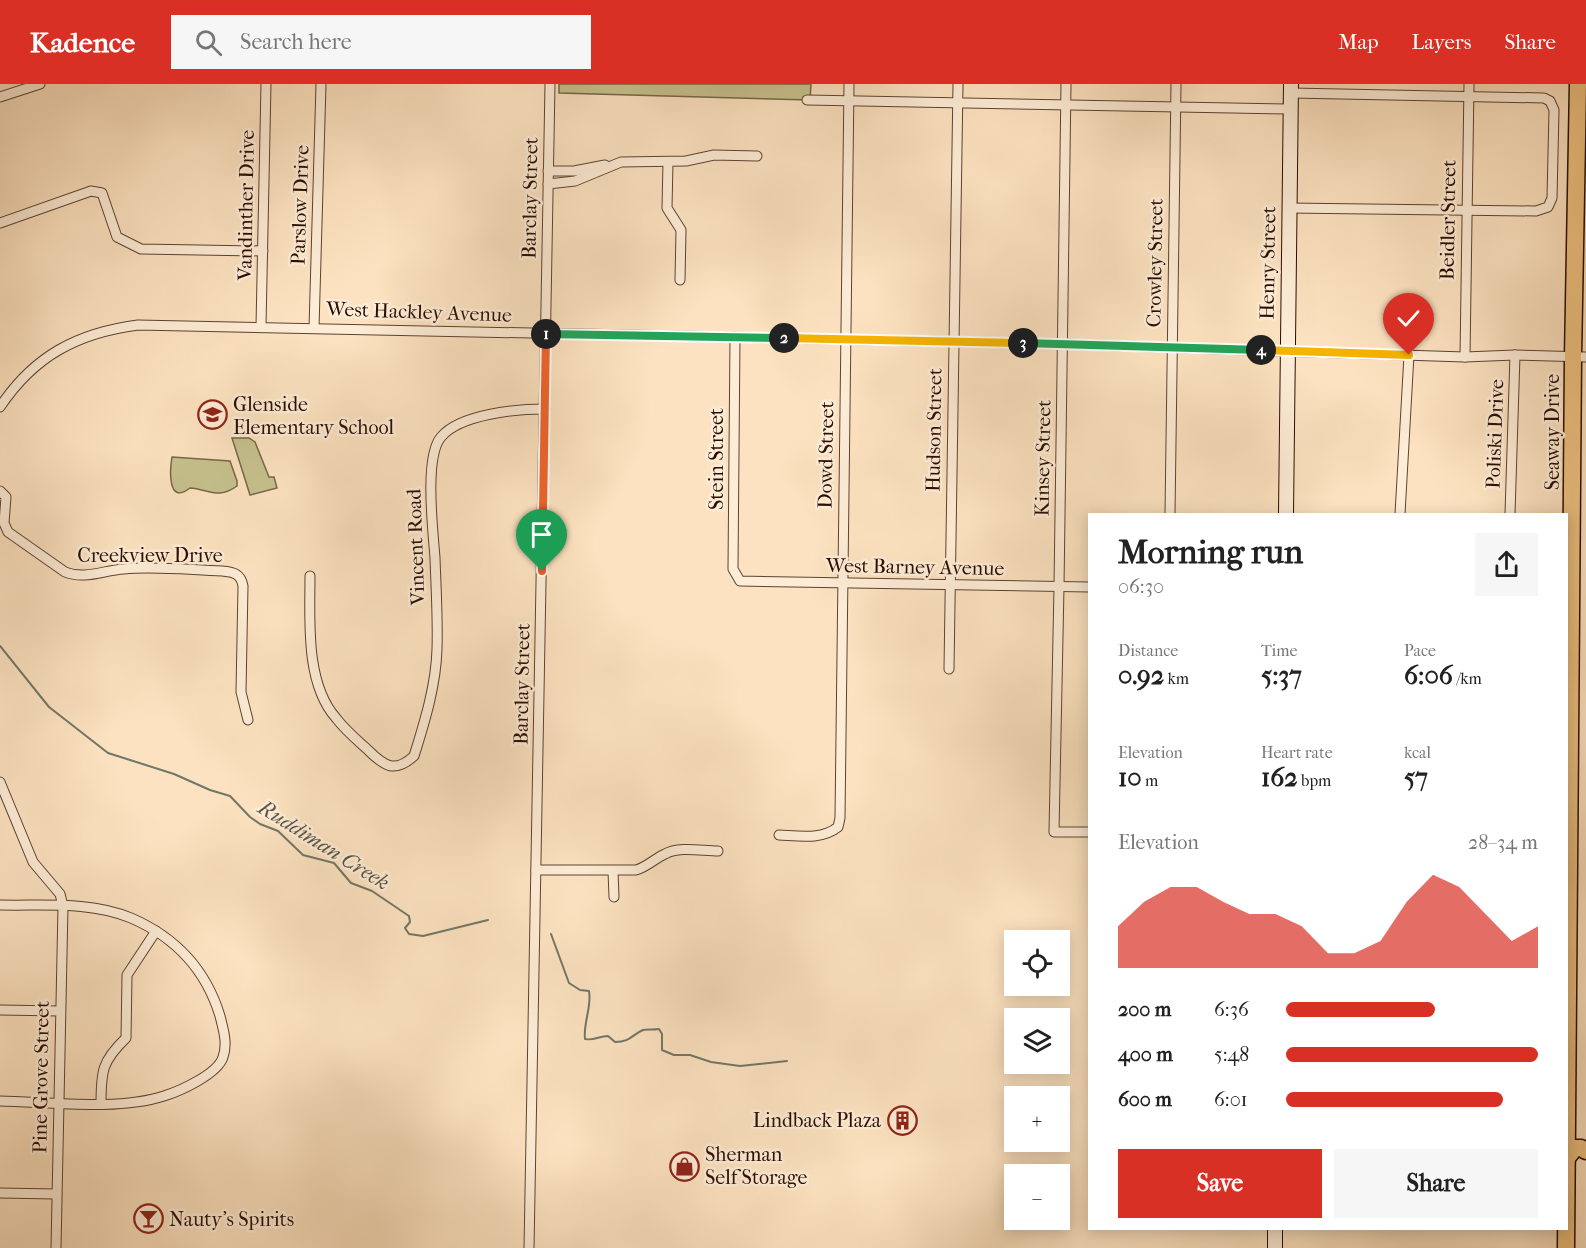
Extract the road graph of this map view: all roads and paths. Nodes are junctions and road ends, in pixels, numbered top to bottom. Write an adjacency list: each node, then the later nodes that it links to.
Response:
1 (40, 84): 14 (street)
2 (266, 84): 30 (street, Vandinther Drive)
3 (321, 84): 33 (street, Parslow Drive)
4 (550, 84): 24 (street, Barclay Street)
5 (849, 84): 16 (street, Dowd Street)
6 (958, 84): 17 (street, Hudson Street)
7 (1066, 84): 18 (street, Kinsey Street)
8 (1176, 84): 19 (street, Crowley Street)
9 (1469, 84): 13 (street, Beidler Street)
10 (1578, 84): 26 (highway, Seaway Drive)
11 (1291, 88): 12 (street); 20 (main road, Henry Street)
12 (1352, 89): 13 (street)
13 (1468, 95): 28 (street, Beidler Street); 28 (street)
14 (0, 97)
15 (807, 100): 16 (street)
16 (849, 101): 17 (street); 36 (street, Dowd Street)
17 (957, 103): 18 (street); 37 (street, Hudson Street)
18 (1065, 105): 19 (street); 38 (street, Kinsey Street)
19 (1176, 108): 20 (street); 39 (street, Crowley Street)
20 (1290, 109): 27 (main road, Henry Street)
21 (757, 156): 22 (street)
22 (668, 162): 23 (street); 31 (street)
23 (610, 164): 24 (street); 25 (street)
24 (548, 171): 25 (street, Barclay Street)
25 (548, 184): 34 (street, Barclay Street)
26 (1581, 185): 44 (highway, Seaway Drive)
27 (1288, 208): 28 (street); 40 (main road, Henry Street)
28 (1466, 211): 43 (street, Beidler Street)
29 (0, 223): 30 (street)
30 (263, 251): 32 (street, Vandinther Drive)
31 (680, 280)
32 (261, 326): 33 (street, West Hackley Avenue); 46 (street, West Hackley Avenue)
33 (314, 328): 34 (street, West Hackley Avenue)
34 (545, 334): 35 (street, West Hackley Avenue); 47 (street, Barclay Street)
35 (735, 336): 36 (street, West Hackley Avenue); 55 (street, Stein Street)
36 (845, 340): 37 (street, West Hackley Avenue); 56 (street, Dowd Street)
37 (954, 342): 38 (street, West Hackley Avenue); 57 (street, Hudson Street)
38 (1062, 344): 39 (street, West Hackley Avenue); 58 (street, Kinsey Street)
39 (1172, 348): 40 (street, West Hackley Avenue); 49 (street, Crowley Street)
40 (1287, 350): 41 (street, West Hackley Avenue); 50 (main road, Henry Street)
41 (1409, 355): 43 (street, West Hackley Avenue); 51 (street)
42 (1515, 355): 43 (street, West Hackley Avenue); 44 (street, West Hackley Avenue); 52 (street, Poliski Drive)
43 (1465, 357)
44 (1579, 357): 45 (highway, Seaway Drive)
45 (1573, 377): 53 (highway); 74 (highway, Seaway Drive)
46 (0, 407)
47 (545, 409): 54 (street, Vincent Road); 66 (street, Barclay Street)
48 (0, 490): 61 (street, Creekview Drive)
49 (1170, 513)
50 (1286, 513)
51 (1400, 513)
52 (1510, 513)
53 (1586, 520)
54 (310, 576)
55 (740, 581): 56 (street, West Barney Avenue)
56 (843, 584): 57 (street, West Barney Avenue); 64 (street, Dowd Street)
57 (950, 586): 58 (street, West Barney Avenue); 60 (street, Hudson Street)
58 (1059, 587): 59 (street, West Barney Avenue); 63 (street, Kinsey Street)
59 (1088, 587)
60 (949, 669)
61 (248, 720)
62 (0, 782): 70 (street)
63 (1088, 832)
64 (779, 835)
65 (718, 851): 67 (street)
66 (537, 870): 67 (street); 85 (street, Barclay Street)
67 (614, 871): 68 (street)
68 (614, 897)
69 (0, 905): 70 (street)
70 (63, 906): 71 (street); 73 (street, Pine Grove Street)
71 (156, 931): 77 (street); 77 (street)
72 (0, 1010): 73 (street)
73 (60, 1011): 76 (street, Pine Grove Street)
74 (1568, 1028)
75 (0, 1101): 76 (street)
76 (58, 1102): 77 (street); 81 (street, Pine Grove Street)
77 (100, 1104)
78 (1586, 1151): 79 (highway)
79 (1568, 1157)
80 (0, 1193): 81 (street)
81 (56, 1194): 84 (street, Pine Grove Street)
82 (1275, 1230): 86 (main road)
83 (1566, 1230): 87 (highway, Seaway Drive)
84 (56, 1248)
85 (530, 1248)
86 (1275, 1248)
87 (1566, 1248)

